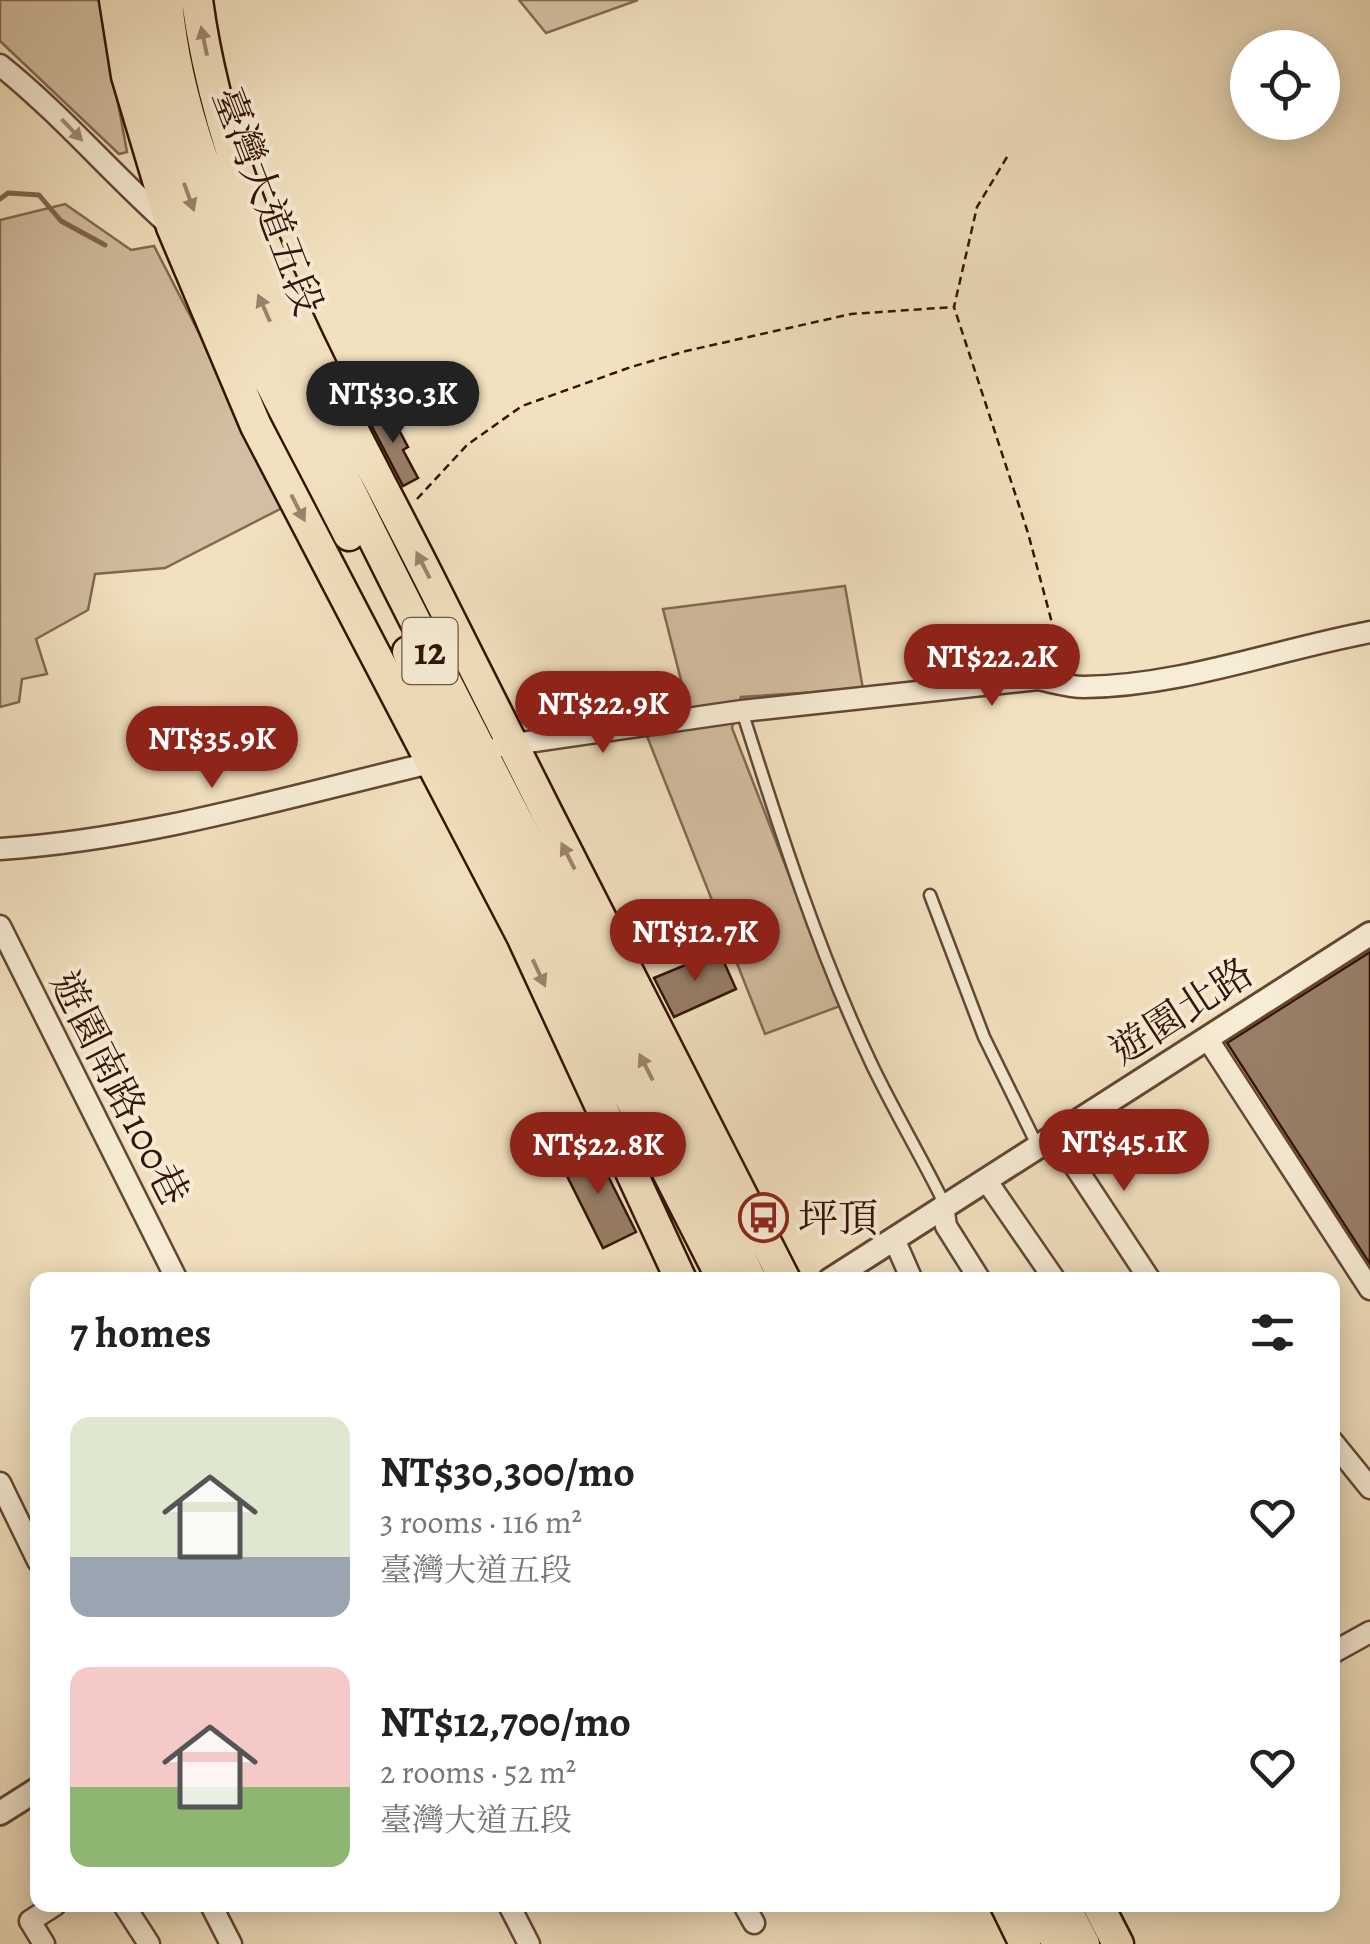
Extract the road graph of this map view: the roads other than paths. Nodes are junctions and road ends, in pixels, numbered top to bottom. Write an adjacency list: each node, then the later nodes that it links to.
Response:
1 (114, 0): 6 (main road, 臺灣大道五段 / 12)
2 (144, 0): 7 (main road, 臺灣大道五段 / 12, one-way to 7)
3 (168, 0): 11 (main road, 臺灣大道五段 / 12, one-way to 3)
4 (198, 0): 10 (main road, 臺灣大道五段 / 12, one-way to 4)
5 (0, 65): 6 (street, one-way to 6)
6 (172, 227): 7 (street); 11 (main road, 臺灣大道五段 / 12, one-way to 11)
7 (219, 278): 11 (main road, 臺灣大道五段 / 12)
8 (1370, 632): 9 (street)
9 (742, 711): 10 (street); 19 (lane)
10 (510, 744): 11 (street); 25 (main road, 臺灣大道五段 / 12, one-way to 10)
11 (455, 757): 12 (street); 22 (main road, 臺灣大道五段 / 12, one-way to 22); 23 (main road, 臺灣大道五段 / 12); 24 (main road, 臺灣大道五段 / 12, one-way to 11)
12 (0, 850)
13 (930, 896): 17 (lane)
14 (0, 926): 21 (street, 遊園南路100巷)
15 (1370, 934): 16 (street, 遊園北路)
16 (1207, 1038): 17 (street, 遊園北路); 31 (street)
17 (1046, 1141): 18 (street, 遊園北路); 30 (street)
18 (986, 1180): 19 (street, 遊園北路); 29 (street)
19 (943, 1206): 20 (street, 遊園北路); 28 (street)
20 (894, 1239): 26 (street, 遊園北路); 27 (street)
21 (173, 1272)
22 (677, 1272)
23 (719, 1272)
24 (747, 1272)
25 (781, 1272)
26 (842, 1272)
27 (908, 1272)
28 (975, 1272)
29 (1049, 1272)
30 (1144, 1272)
31 (1370, 1290)
32 (1340, 1451): 34 (street)
33 (0, 1483): 35 (street)
34 (1370, 1488)
35 (30, 1545)
36 (1370, 1632): 37 (street)
37 (1340, 1646)
38 (30, 1795): 39 (street)
39 (0, 1813)
40 (44, 1912): 48 (street)
41 (128, 1912): 49 (street)
42 (214, 1912): 50 (street)
43 (512, 1912): 51 (street)
44 (1009, 1912): 52 (main road)
45 (1041, 1912): 53 (main road)
46 (1068, 1912): 54 (main road)
47 (1102, 1912): 55 (main road)
48 (44, 1944)
49 (149, 1944)
50 (231, 1944)
51 (530, 1944)
52 (1025, 1944)
53 (1058, 1944)
54 (1084, 1944)
55 (1118, 1944)

